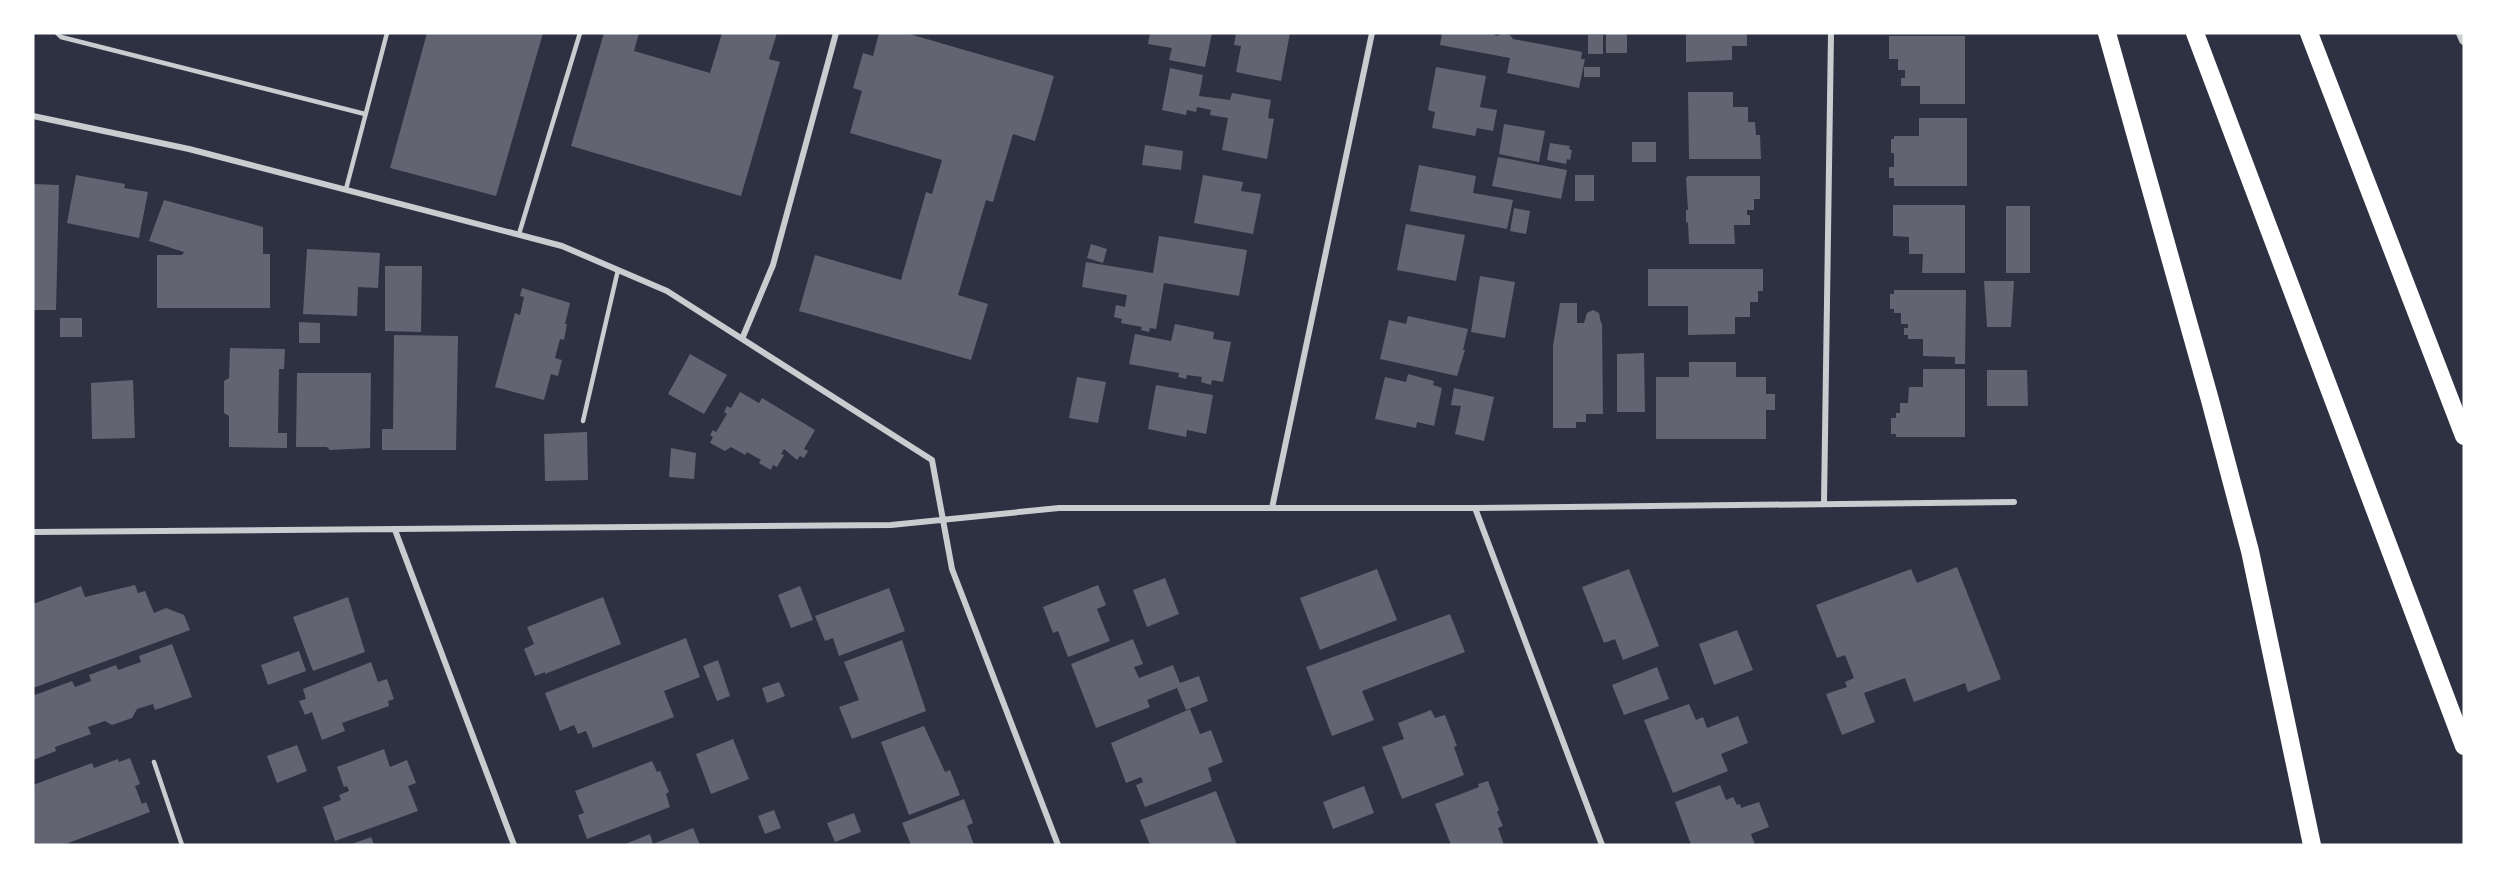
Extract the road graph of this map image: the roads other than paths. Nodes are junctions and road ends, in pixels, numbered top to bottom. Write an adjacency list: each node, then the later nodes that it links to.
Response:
1 (57, 33): 12 (lane)
2 (387, 33): 12 (lane)
3 (580, 33): 15 (lane)
4 (837, 33): 17 (street)
5 (1372, 33): 22 (street)
6 (1831, 33): 21 (street)
7 (2107, 33): 33 (highway)
8 (2195, 33): 27 (highway)
9 (2309, 33): 19 (highway)
10 (2461, 33): 11 (street)
11 (2464, 40)
12 (365, 114): 14 (lane)
13 (33, 116): 14 (street)
14 (346, 189): 15 (street)
15 (519, 234): 16 (street)
16 (618, 270): 17 (street); 18 (lane)
17 (742, 339): 24 (street)
18 (583, 421)
19 (2464, 436)
20 (2014, 502): 21 (street)
21 (1824, 503): 23 (street)
22 (1272, 508): 23 (street); 24 (street)
23 (1475, 508): 32 (street)
24 (943, 520): 25 (street); 31 (street)
25 (395, 530): 26 (street); 30 (street)
26 (33, 532)
27 (2464, 746)
28 (154, 762): 29 (lane)
29 (182, 845)
30 (514, 845)
31 (1058, 845)
32 (1602, 845)
33 (2312, 845)

